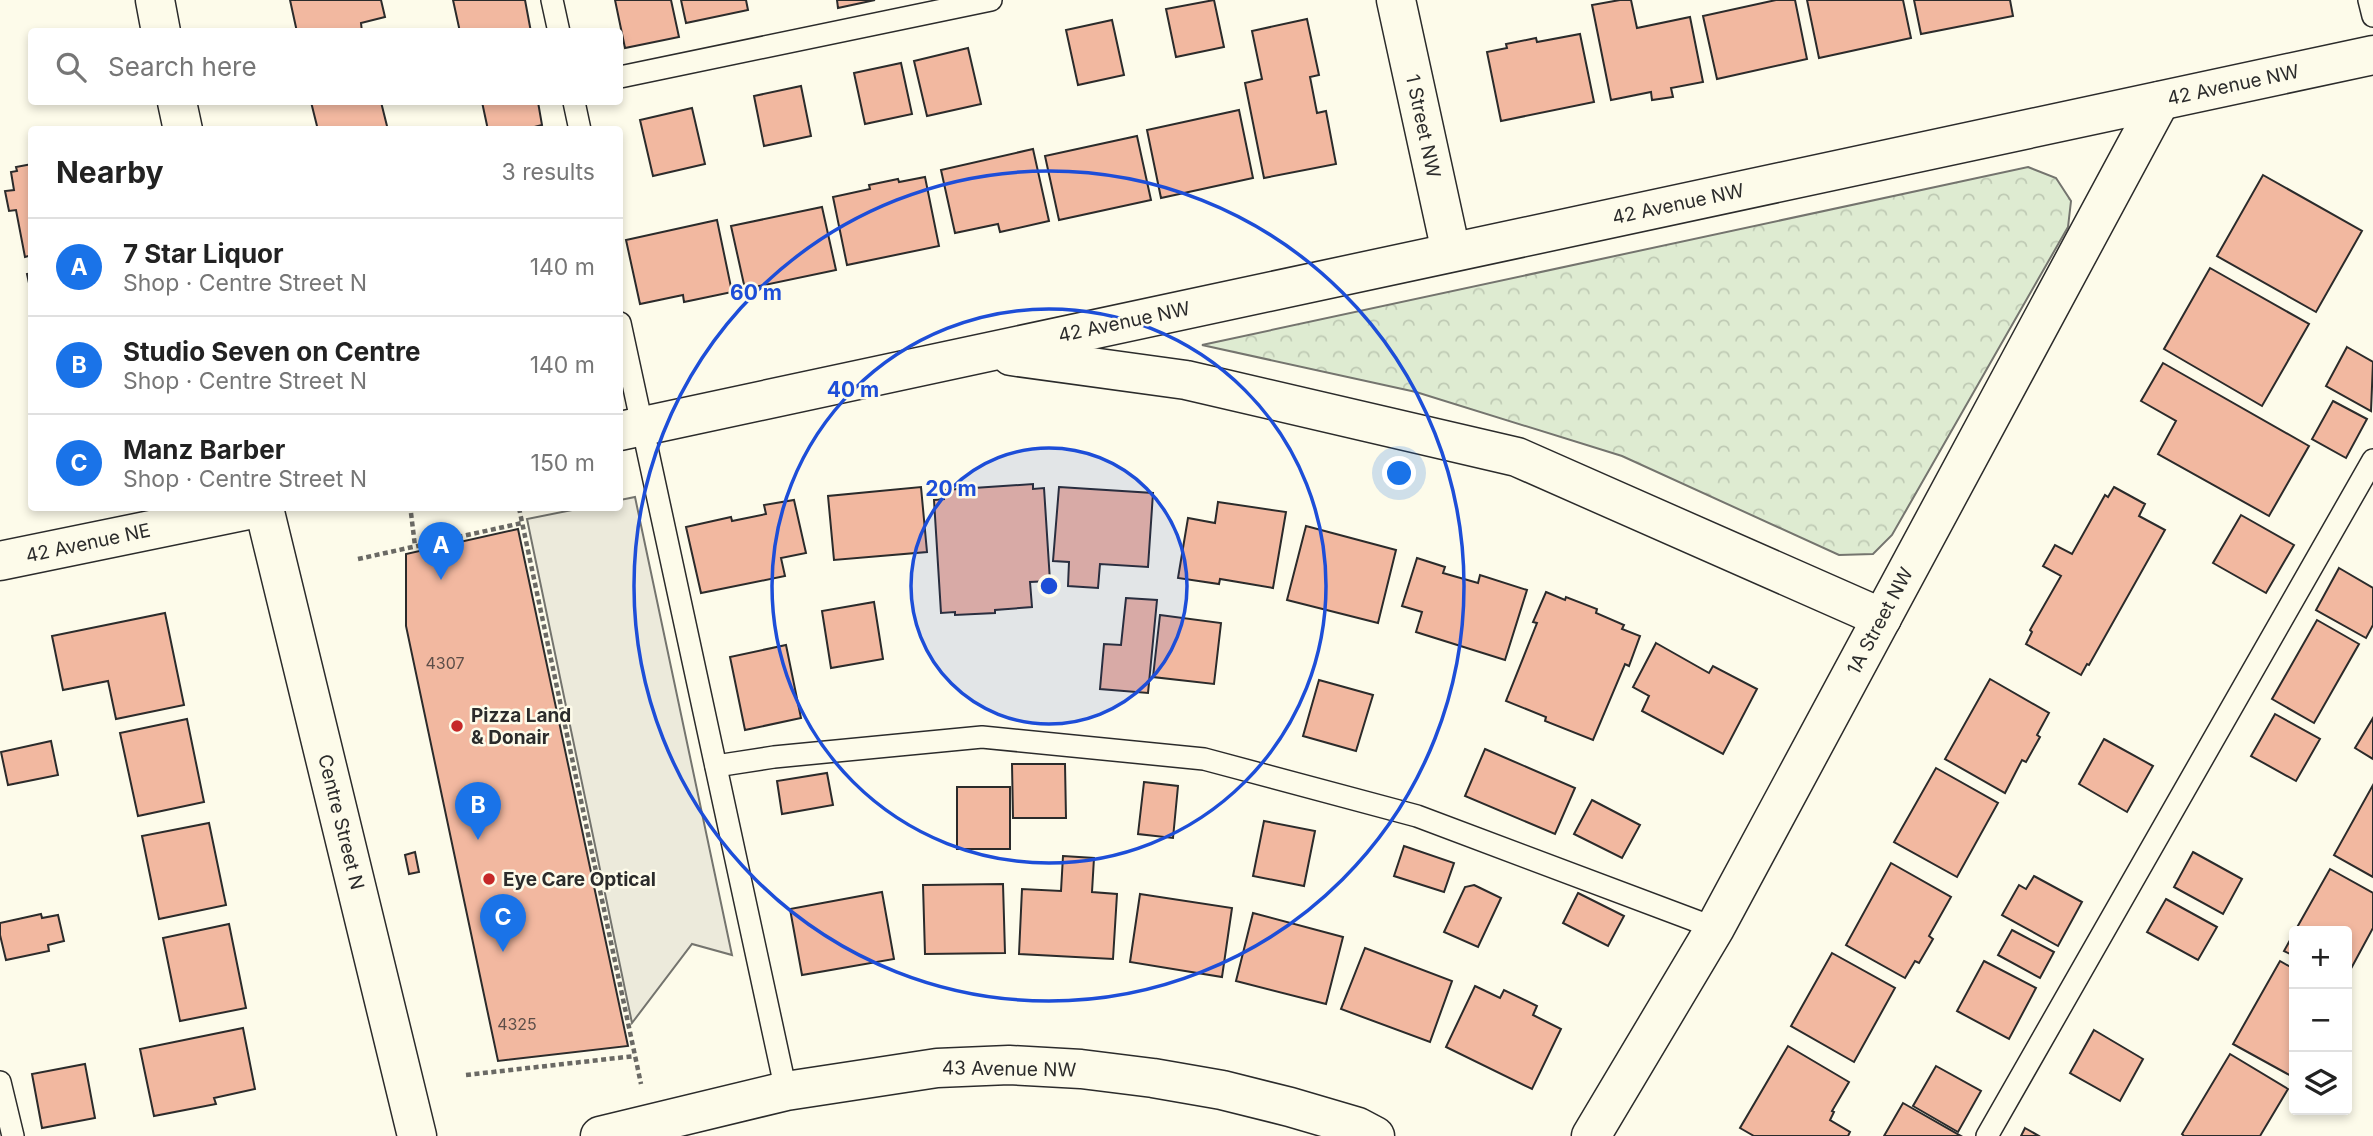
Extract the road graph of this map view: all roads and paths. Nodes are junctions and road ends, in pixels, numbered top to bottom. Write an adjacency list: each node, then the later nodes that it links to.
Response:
1 (155, 0): 7 (street)
2 (552, 0): 8 (lane)
3 (991, 0): 10 (lane)
4 (1396, 0): 16 (street, 1 Street NW)
5 (2369, 0): 6 (lane)
6 (2373, 16)
7 (161, 28)
8 (558, 28)
9 (2373, 55): 11 (street, 42 Avenue NW)
10 (623, 76)
11 (2160, 101): 16 (street, 42 Avenue NW); 29 (street, 1A Street NW)
12 (178, 105): 14 (street)
13 (575, 105): 15 (lane)
14 (182, 126)
15 (579, 126)
16 (1451, 252): 17 (street, 42 Avenue NW)
17 (984, 352): 19 (street, 42 Avenue NW); 29 (street, 42 Avenue NW)
18 (623, 354): 19 (lane)
19 (630, 428): 30 (lane)
20 (2373, 460): 42 (lane)
21 (243, 511): 28 (street, 42 Avenue NE)
22 (265, 511): 38 (street, Centre Street N)
23 (520, 511): 25 (path)
24 (411, 513): 26 (path)
25 (522, 523): 26 (path); 32 (path)
26 (415, 546): 27 (path)
27 (358, 559)
28 (0, 561)
29 (1882, 618): 31 (street, 1A Street NW)
30 (716, 766): 31 (lane); 36 (lane)
31 (1716, 928): 41 (street, 1A Street NW)
32 (635, 1056): 33 (path); 35 (path)
33 (466, 1075)
34 (0, 1083): 37 (lane)
35 (641, 1084)
36 (786, 1091): 39 (street, 43 Avenue NW); 40 (street, 43 Avenue NW)
37 (13, 1136)
38 (417, 1136)
39 (600, 1136)
40 (1375, 1136)
41 (1591, 1136)
42 (1987, 1136)

